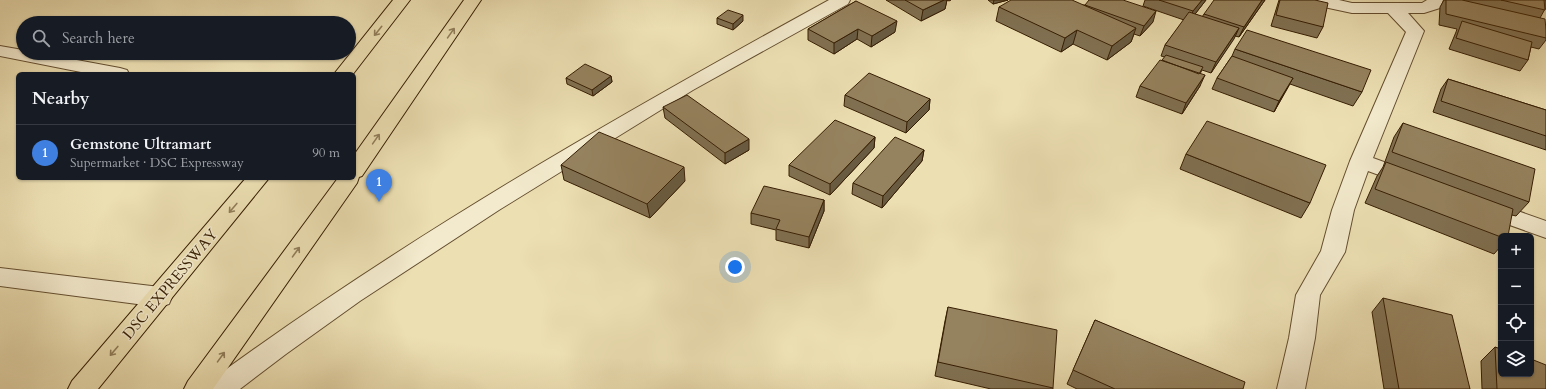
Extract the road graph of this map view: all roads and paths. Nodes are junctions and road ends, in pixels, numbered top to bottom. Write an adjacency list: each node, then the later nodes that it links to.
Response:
1 (402, 0): 9 (main road, one-way to 9)
2 (473, 0): 15 (main road, one-way to 2)
3 (842, 0): 25 (street)
4 (1316, 0): 6 (street)
5 (1435, 0): 6 (street)
6 (1394, 8): 14 (street)
7 (0, 50): 8 (street)
8 (16, 53)
9 (356, 58)
10 (50, 60): 12 (street)
11 (354, 60): 13 (main road, one-way to 13)
12 (110, 72)
13 (345, 72)
14 (1361, 161): 18 (street); 26 (street)
15 (356, 168)
16 (256, 180): 22 (main road, DSC EXPRESSWAY, one-way to 22)
17 (348, 180): 24 (main road, one-way to 17)
18 (1428, 186)
19 (1465, 200): 20 (street)
20 (1546, 230)
21 (0, 277): 22 (street)
22 (160, 297): 23 (main road, DSC EXPRESSWAY, one-way to 23)
23 (82, 389)
24 (198, 389)
25 (220, 389)
26 (1291, 389)

